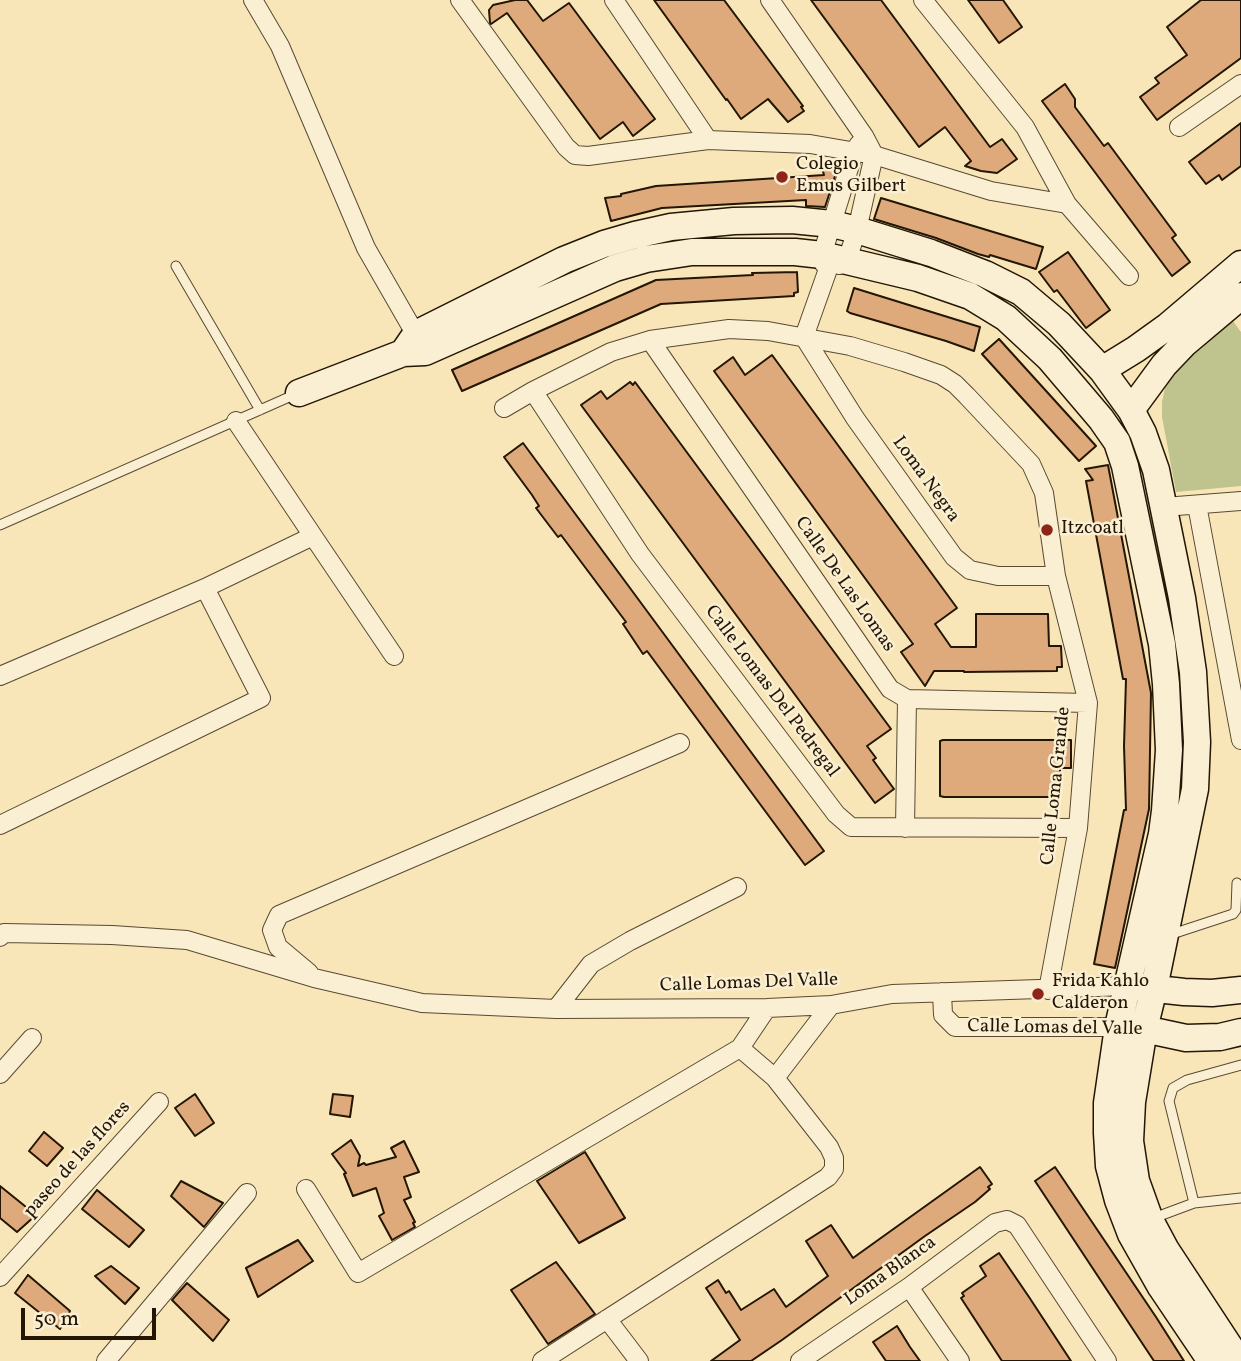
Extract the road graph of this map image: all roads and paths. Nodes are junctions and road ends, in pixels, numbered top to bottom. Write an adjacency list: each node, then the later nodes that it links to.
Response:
1 (253, 0): 21 (street)
2 (460, 0): 9 (street)
3 (614, 0): 9 (street)
4 (770, 0): 8 (street)
5 (923, 0): 12 (street)
6 (1241, 84): 7 (street)
7 (1179, 127)
8 (864, 136): 10 (street); 11 (street)
9 (708, 140): 10 (street)
10 (853, 152): 11 (street); 13 (street)
11 (874, 155): 12 (street); 13 (street)
12 (1067, 204): 17 (street)
13 (844, 227): 14 (street); 14 (street); 21 (street); 22 (street)
14 (832, 262): 19 (street); 21 (street); 50 (street)
15 (1241, 264): 22 (street)
16 (176, 266): 26 (lane)
17 (1129, 276)
18 (1241, 296): 27 (street)
19 (804, 337): 20 (street, Calle Loma Grande); 34 (street, Loma Negra); 34 (street, Calle Loma Grande)
20 (650, 340): 23 (street, Calle Loma Grande); 38 (street, Calle De Las Lomas)
21 (415, 346): 24 (street)
22 (1102, 370): 27 (street)
23 (533, 391): 25 (street, Calle Loma Grande); 43 (street, Calle Lomas Del Pedregal)
24 (299, 393): 26 (lane)
25 (504, 408)
26 (260, 410): 28 (lane)
27 (1131, 410): 31 (street)
28 (236, 421): 32 (lane); 33 (street)
29 (1241, 501): 30 (street)
30 (1196, 505): 31 (street); 40 (street)
31 (1164, 507): 48 (street)
32 (0, 525)
33 (313, 536): 35 (street); 36 (street)
34 (1056, 576): 39 (street, Calle Loma Grande)
35 (205, 588): 37 (street); 42 (street)
36 (394, 656)
37 (0, 676)
38 (907, 699): 39 (street); 43 (street)
39 (1088, 703): 44 (street, Calle Loma Grande)
40 (1241, 740)
41 (680, 743): 49 (street)
42 (0, 825)
43 (905, 828): 44 (street, Calle Lomas Del Pedregal)
44 (1078, 828): 52 (street, Calle Loma Grande)
45 (1237, 883): 48 (lane)
46 (737, 887): 57 (street)
47 (0, 937): 49 (street, Calle Lomas Del Valle)
48 (1164, 937): 51 (street)
49 (314, 978): 57 (street, Calle Lomas Del Valle)
50 (1127, 986): 51 (street, Calle Lomas del Valle); 52 (street, Calle Lomas del Valle); 58 (street)
51 (1154, 988): 53 (street, Calle Lomas del Valle); 58 (street)
52 (1048, 990): 54 (street, Calle Lomas del Valle)
53 (1241, 990)
54 (942, 992): 55 (street, Calle Lomas Del Valle); 58 (street, Calle Lomas del Valle)
55 (831, 1004): 56 (street, Calle Lomas Del Valle); 64 (street)
56 (766, 1007): 57 (street, Calle Lomas Del Valle); 61 (street)
57 (556, 1009)
58 (1131, 1028): 59 (street, Calle Lomas del Valle); 70 (street); 80 (street)
59 (1241, 1032)
60 (32, 1038): 63 (street)
61 (740, 1048): 64 (street); 66 (street)
62 (1241, 1065): 69 (lane)
63 (0, 1074)
64 (775, 1078): 73 (street)
65 (159, 1102): 71 (street, paseo de las flores)
66 (306, 1189)
67 (247, 1193): 75 (street)
68 (1241, 1198): 69 (lane)
69 (1194, 1203): 70 (lane)
70 (1150, 1220): 81 (street)
71 (0, 1277)
72 (909, 1287): 74 (street, Loma Blanca); 78 (street); 79 (street, Loma Blanca)
73 (607, 1319): 76 (street); 77 (street)
74 (804, 1360)
75 (106, 1361)
76 (542, 1361)
77 (639, 1361)
78 (960, 1361)
79 (1107, 1361)
80 (1211, 1361)
81 (1239, 1361)

